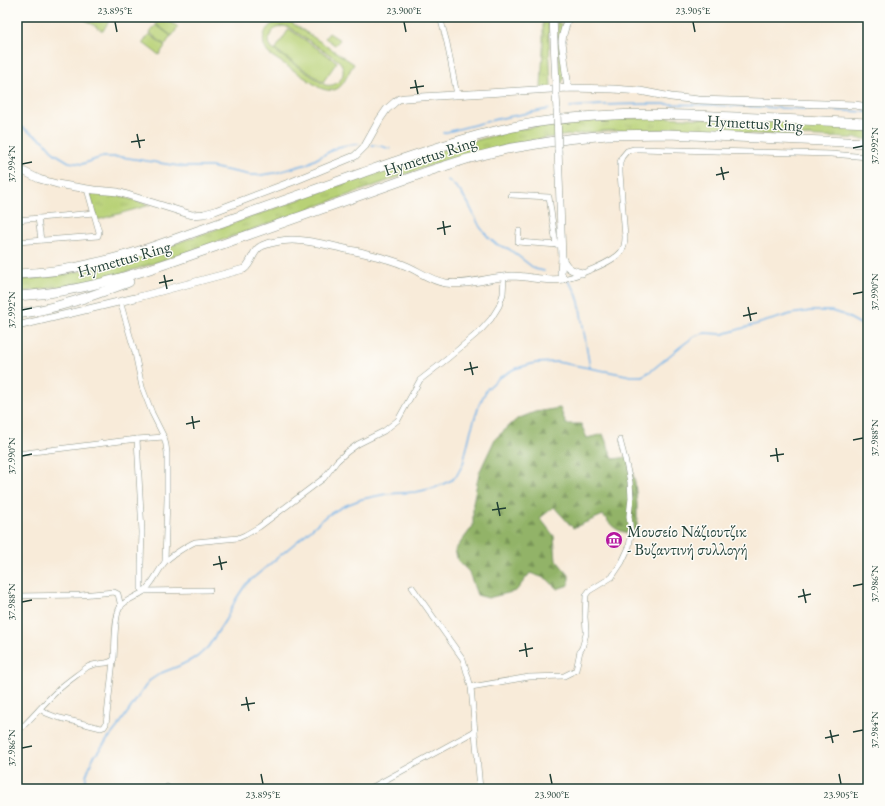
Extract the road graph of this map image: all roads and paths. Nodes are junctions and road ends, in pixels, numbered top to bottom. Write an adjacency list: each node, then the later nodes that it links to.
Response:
1 (440, 17): 5 (street)
2 (553, 17): 19 (street, bridge)
3 (565, 17): 4 (street)
4 (568, 88): 5 (street); 6 (street)
5 (457, 95): 11 (street)
6 (868, 107)
7 (868, 123): 23 (highway, Hymettus Ring)
8 (868, 143): 20 (highway, Hymettus Ring)
9 (868, 157): 25 (street)
10 (17, 168): 11 (street)
11 (87, 189): 13 (street)
12 (510, 195): 19 (street)
13 (94, 213): 14 (street); 17 (street)
14 (38, 218): 15 (street); 17 (street)
15 (17, 220)
16 (519, 231): 19 (street)
17 (41, 240): 18 (street)
18 (17, 242)
19 (558, 245): 21 (street)
20 (194, 254): 29 (highway, Hymettus Ring); 31 (highway)
21 (563, 266): 25 (street); 27 (street); 28 (street)
22 (17, 271): 23 (highway)
23 (35, 273): 24 (highway, Hymettus Ring)
24 (17, 274)
25 (582, 274): 27 (street)
26 (504, 277): 28 (street); 30 (street); 37 (street)
27 (563, 279): 28 (street)
28 (549, 280)
29 (17, 296)
30 (120, 301): 32 (street); 33 (street)
31 (17, 314)
32 (17, 326)
33 (164, 437): 34 (street); 37 (street)
34 (137, 439): 36 (street); 40 (street)
35 (620, 440): 44 (street)
36 (17, 454)
37 (166, 561): 40 (street)
38 (412, 587): 44 (street)
39 (210, 590): 40 (street)
40 (143, 591): 42 (street)
41 (17, 596): 42 (street)
42 (121, 607): 43 (street)
43 (113, 661): 45 (street); 45 (street)
44 (471, 687): 46 (street)
45 (40, 709): 47 (street)
46 (475, 730): 48 (street); 49 (street)
47 (17, 732)
48 (369, 789)
49 (480, 789)

